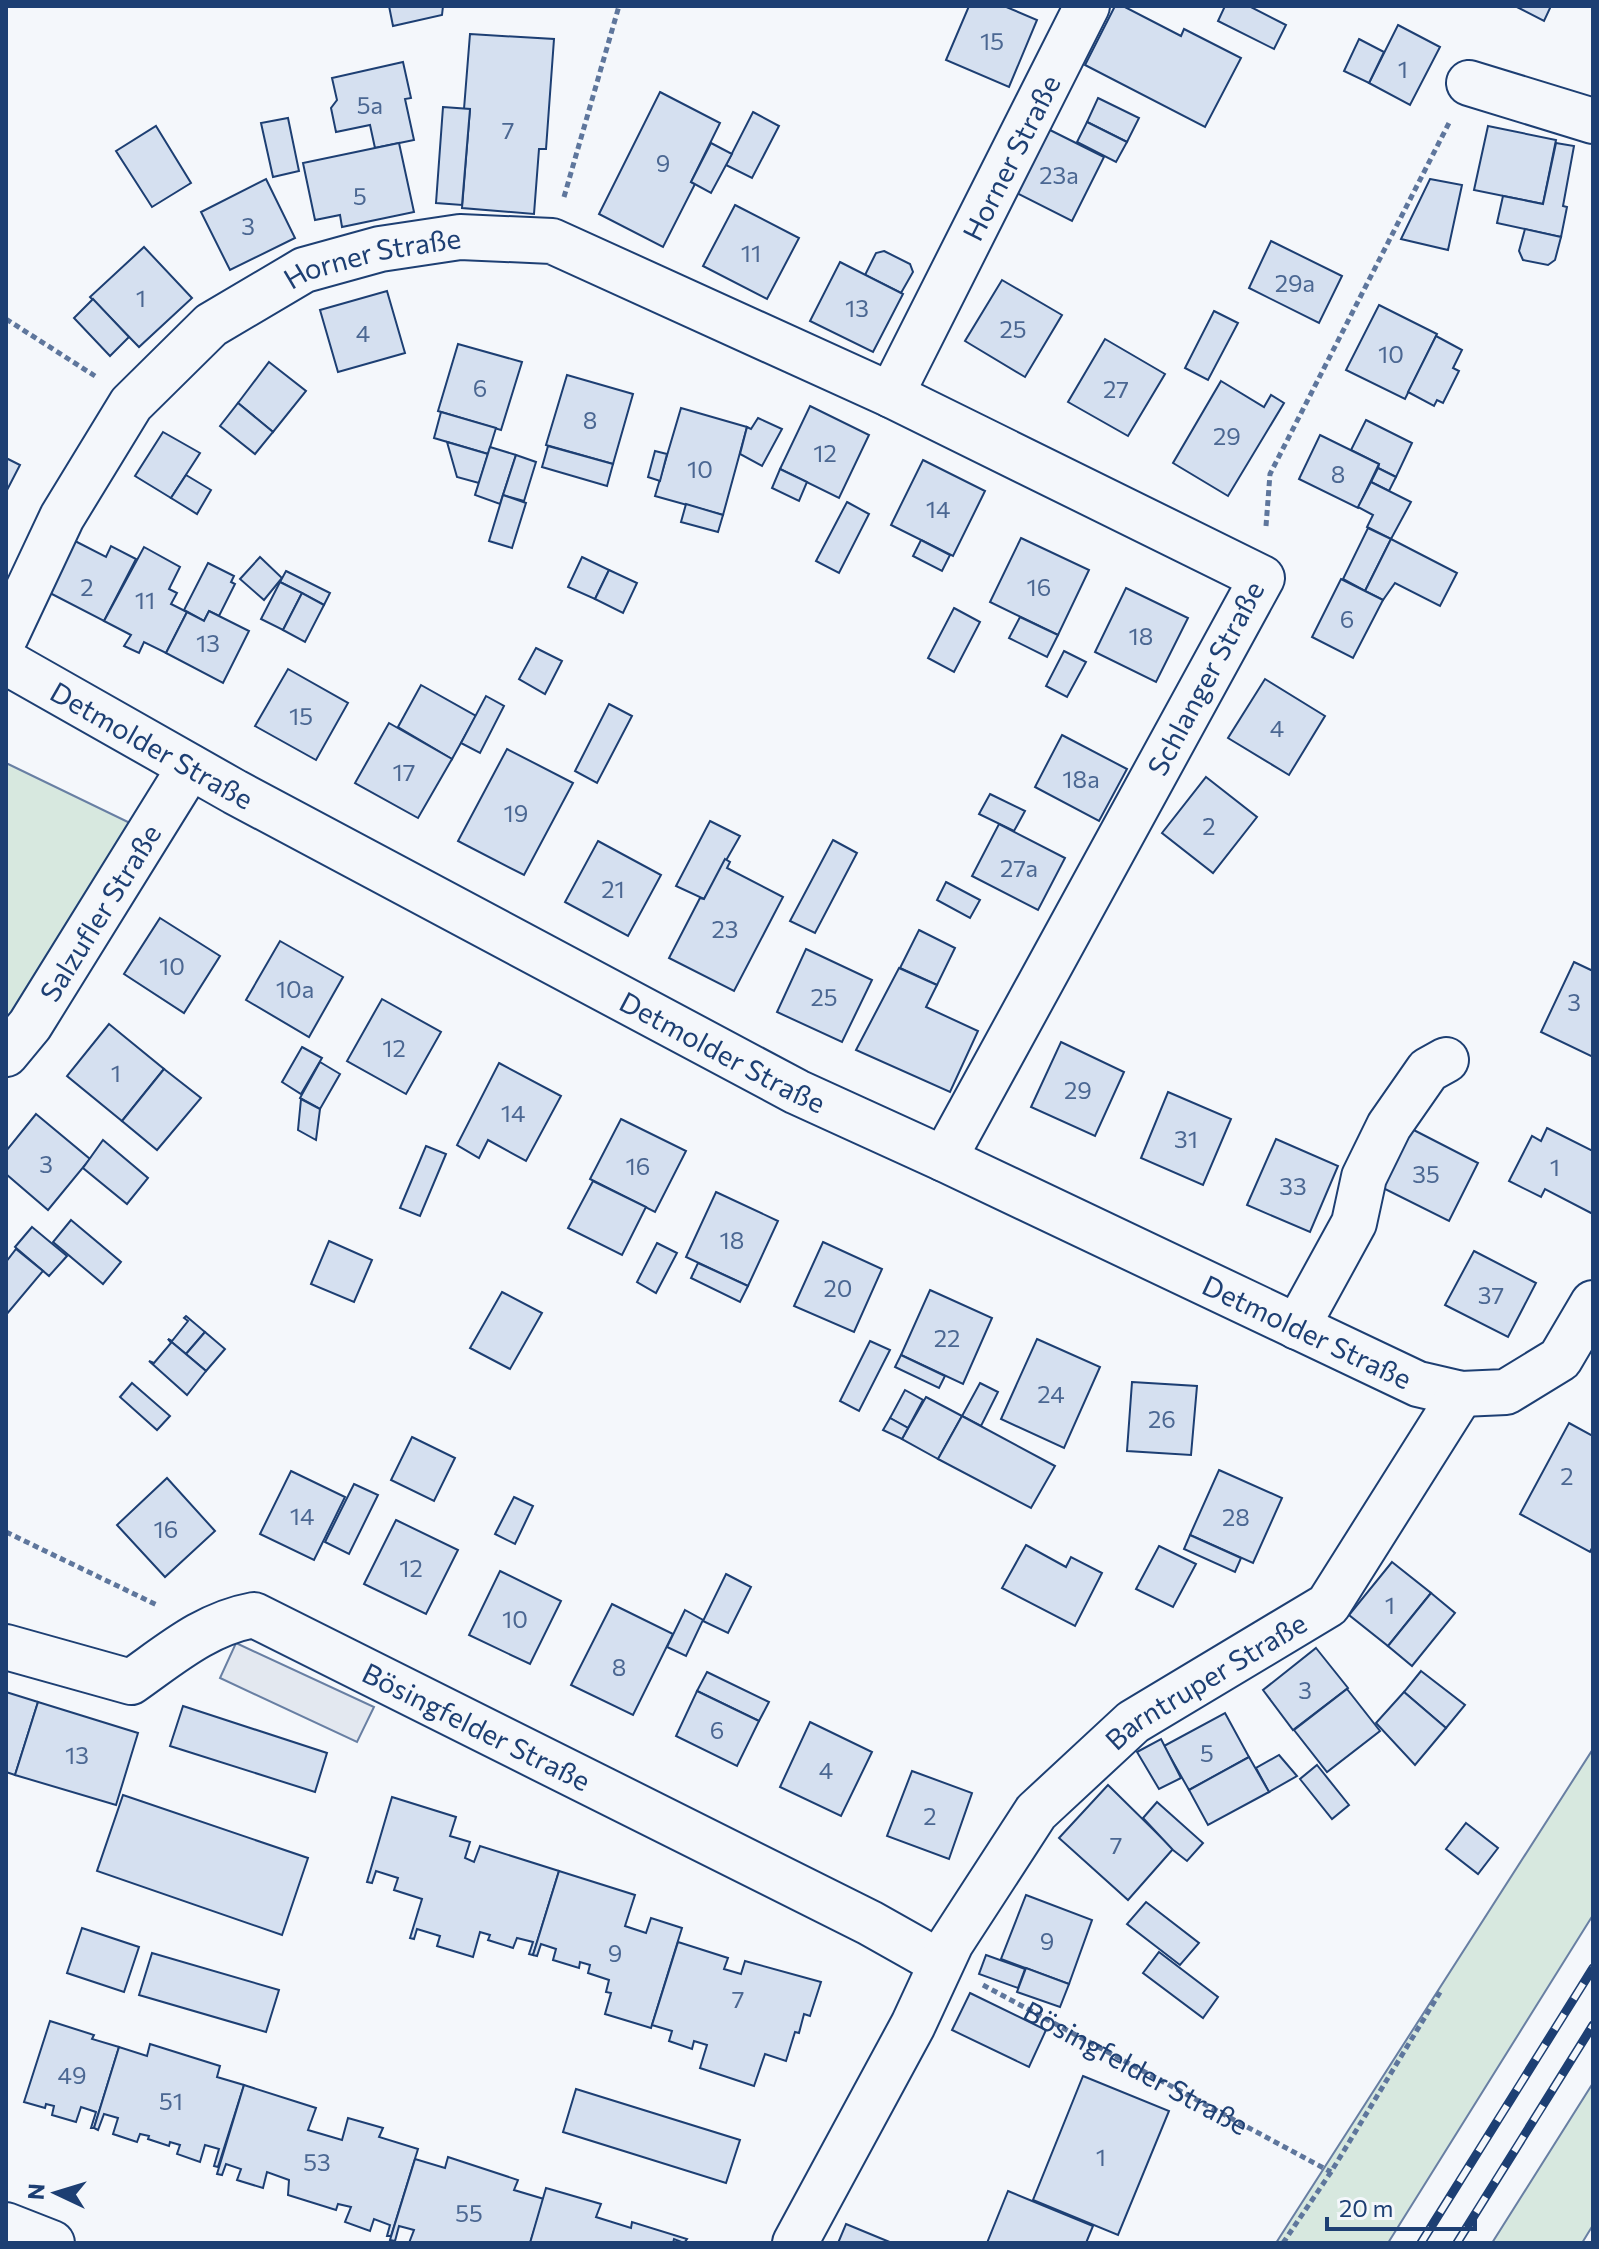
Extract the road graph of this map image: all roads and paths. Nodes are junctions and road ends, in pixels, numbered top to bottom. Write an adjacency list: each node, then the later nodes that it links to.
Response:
1 (619, 6): 5 (path)
2 (1087, 6): 7 (street, Horner Straße)
3 (1469, 83): 4 (street); 9 (path, Schlanger Straße)
4 (1593, 121)
5 (552, 241): 7 (street, Horner Straße); 8 (street, Horner Straße)
6 (6, 319): 8 (path)
7 (891, 395): 9 (street, Horner Straße)
8 (131, 404): 10 (street, Horner Straße)
9 (1262, 578): 15 (street, Schlanger Straße)
10 (6, 636)
11 (6, 662): 12 (street, Detmolder Straße)
12 (190, 767): 13 (street, Salzufler Straße); 15 (street, Detmolder Straße)
13 (6, 1054)
14 (1446, 1060): 17 (street)
15 (944, 1159): 17 (street, Detmolder Straße)
16 (1593, 1303): 18 (street, Detmolder Straße)
17 (1297, 1327): 18 (street, Detmolder Straße)
18 (1461, 1394): 22 (street, Barntruper Straße)
19 (6, 1532): 20 (path)
20 (207, 1629): 21 (street, Bösingfelder Straße); 22 (street, Bösingfelder Straße)
21 (6, 1647)
22 (941, 1963): 24 (path, Bösingfelder Straße); 27 (street)
23 (1442, 1989): 24 (path)
24 (1331, 2172): 28 (path)
25 (6, 2225): 26 (street)
26 (52, 2243)
27 (795, 2243)
28 (1283, 2243)

